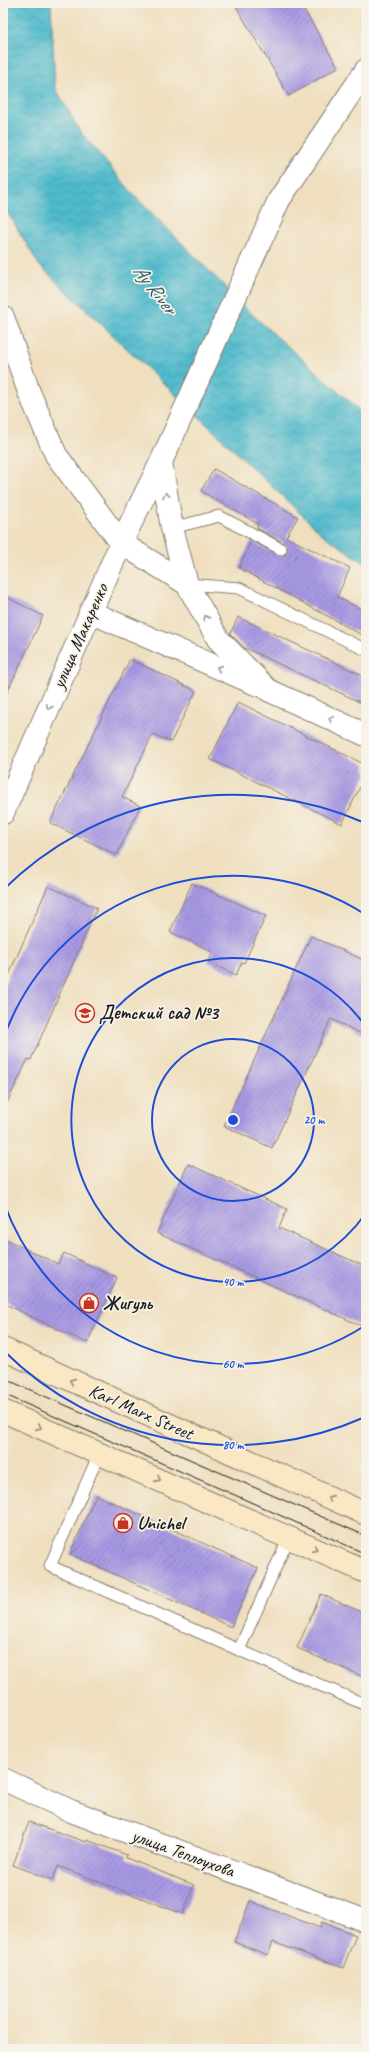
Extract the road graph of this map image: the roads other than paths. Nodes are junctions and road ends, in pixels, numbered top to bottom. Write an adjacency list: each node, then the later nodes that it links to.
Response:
1 (366, 70): 3 (street, улица Макаренко)
2 (3, 317): 5 (street)
3 (160, 462): 4 (street, one-way to 3); 5 (street, улица Макаренко)
4 (172, 528): 6 (lane); 7 (street)
5 (121, 543): 7 (street); 8 (street, улица Макаренко)
6 (281, 548)
7 (187, 584): 9 (lane); 10 (street, one-way to 7)
8 (90, 612): 10 (street, one-way to 8); 12 (street, улица Макаренко, one-way to 12)
9 (366, 650)
10 (268, 690): 11 (street, one-way to 10)
11 (366, 735)
12 (3, 813)
13 (3, 1349): 16 (main road, Karl Marx Street, one-way to 13)
14 (3, 1411): 15 (main road, one-way to 15)
15 (99, 1454): 17 (main road, one-way to 17); 19 (lane)
16 (366, 1514)
17 (288, 1537): 18 (main road, one-way to 18); 19 (lane)
18 (366, 1572)
19 (239, 1650): 20 (lane)
20 (366, 1704)
21 (3, 1779): 22 (street, улица Теплоухова)
22 (366, 1921)

